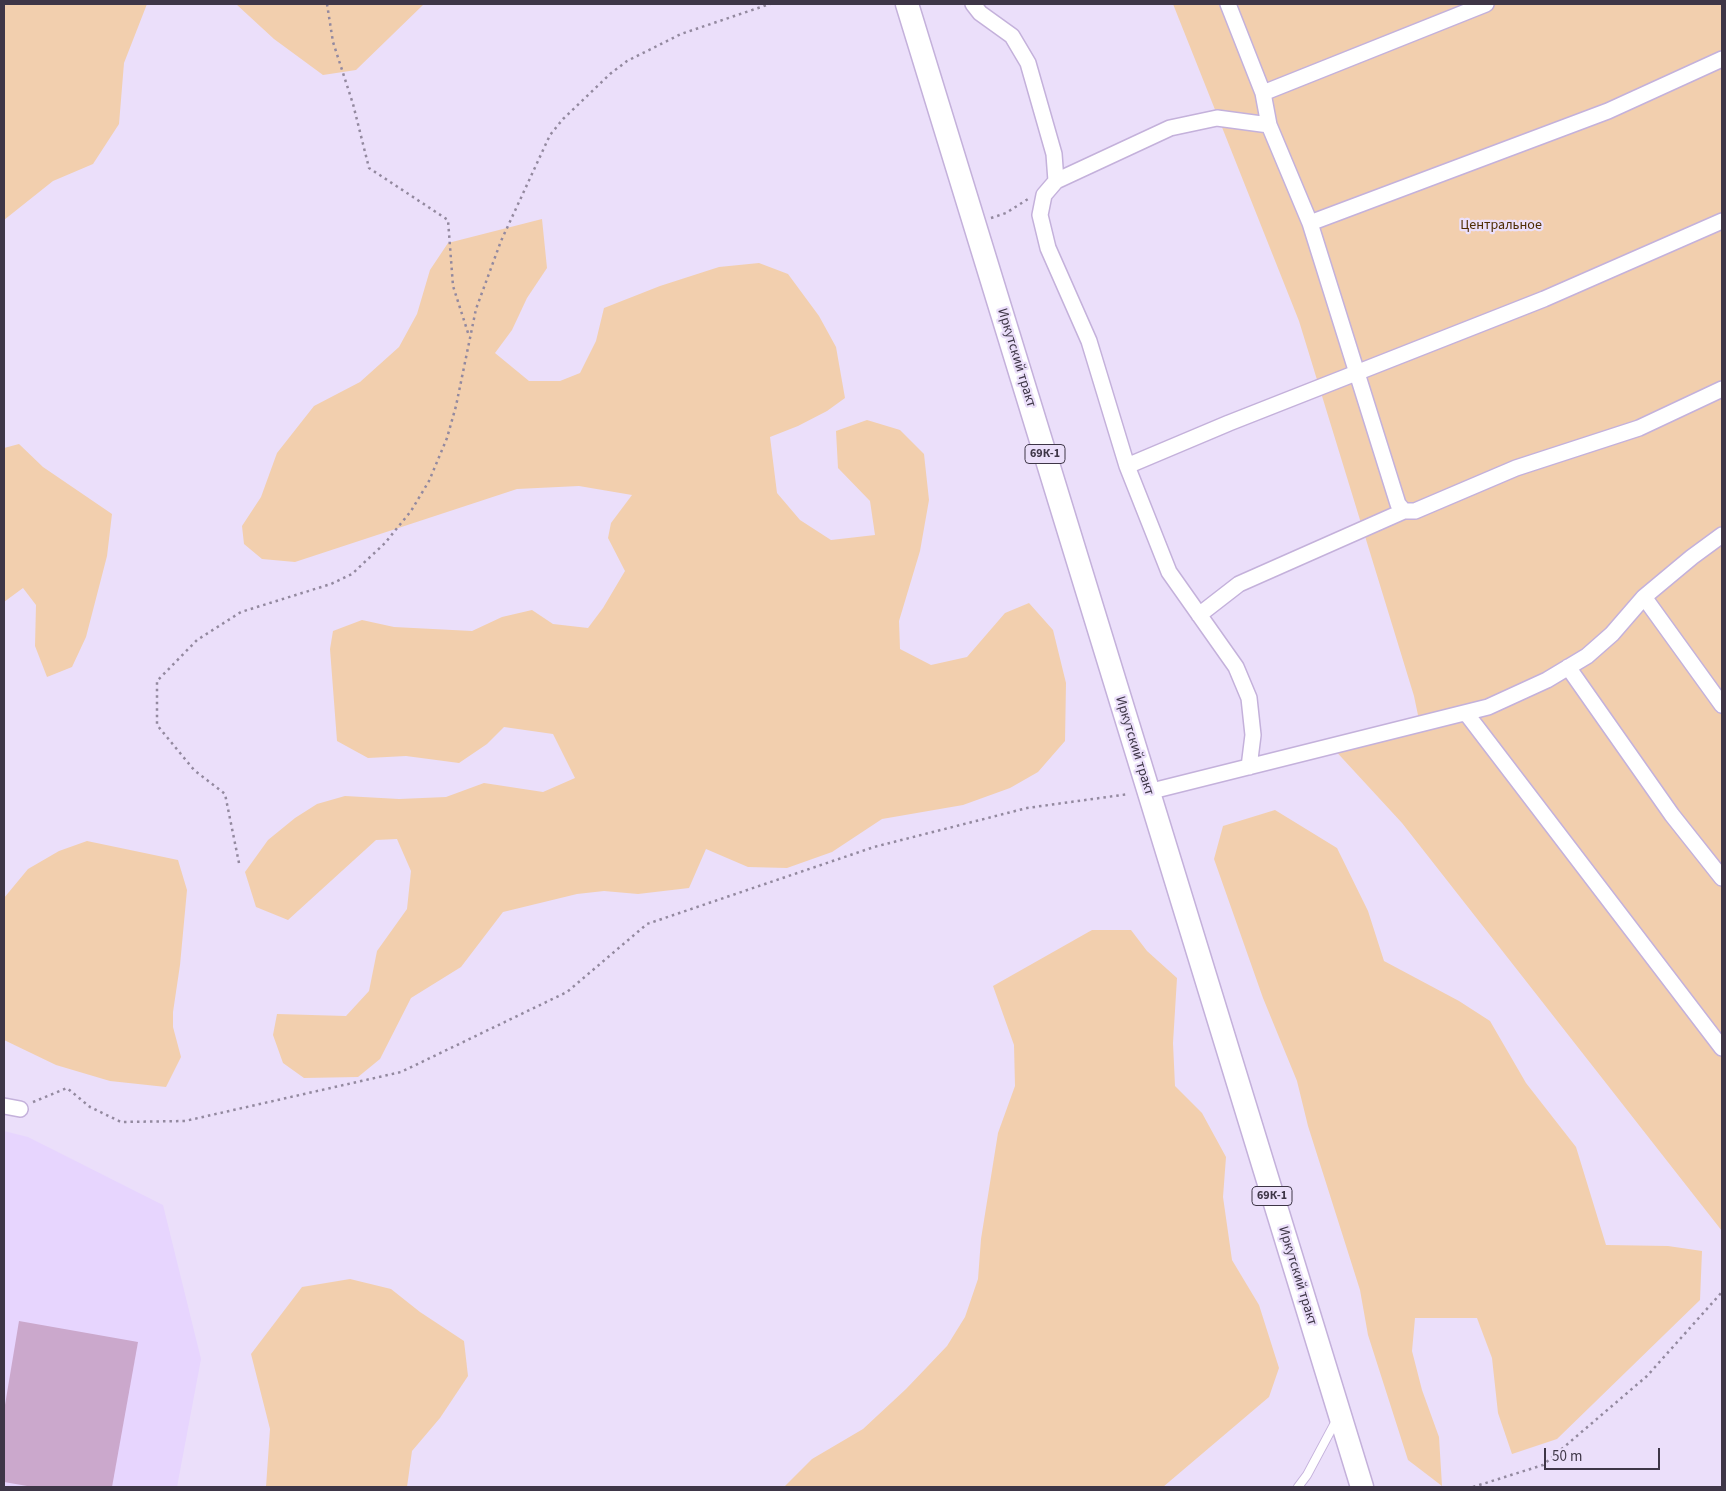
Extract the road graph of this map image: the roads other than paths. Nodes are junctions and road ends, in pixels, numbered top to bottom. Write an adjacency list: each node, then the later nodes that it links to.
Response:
1 (907, 4): 22 (main road, Иркутский тракт / 69К-1)
2 (973, 4): 8 (street)
3 (1228, 4): 6 (street)
4 (1486, 4): 6 (street)
5 (1722, 59): 10 (street)
6 (1263, 93): 7 (street)
7 (1270, 125): 8 (street); 10 (street)
8 (1056, 181): 13 (street)
9 (1722, 221): 11 (street)
10 (1310, 223): 11 (street)
11 (1357, 373): 13 (street); 14 (street)
12 (1722, 389): 14 (street)
13 (1127, 466): 17 (street)
14 (1404, 511): 17 (street)
15 (1722, 535): 16 (street)
16 (1644, 597): 18 (street); 19 (street)
17 (1199, 614): 21 (street)
18 (1568, 667): 20 (street); 23 (street)
19 (1722, 705)
20 (1466, 713): 21 (street); 24 (street)
21 (1249, 767): 22 (street)
22 (1148, 792): 27 (main road, Иркутский тракт / 69К-1)
23 (1722, 878)
24 (1722, 1048)
25 (4, 1106): 26 (street)
26 (20, 1109)
27 (1339, 1415): 28 (lane); 29 (main road, Иркутский тракт / 69К-1)
28 (1298, 1487)
29 (1362, 1487)

